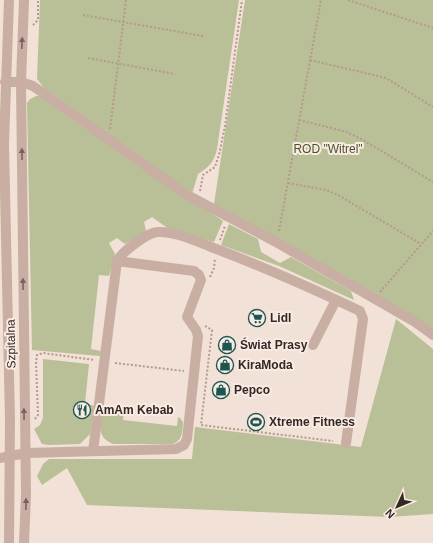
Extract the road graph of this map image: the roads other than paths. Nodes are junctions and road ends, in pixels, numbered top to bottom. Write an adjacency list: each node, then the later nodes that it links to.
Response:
1 (9, 0): 3 (street, Szpitalna)
2 (24, 0): 4 (street, Szpitalna, one-way to 2)
3 (5, 82): 4 (street); 12 (street, Szpitalna)
4 (21, 82): 7 (street); 11 (street, Szpitalna, one-way to 4)
5 (117, 261): 6 (street); 10 (street); 10 (street)
6 (336, 300): 8 (street); 9 (street)
7 (433, 335)
8 (313, 345)
9 (346, 443)
10 (93, 451): 11 (street)
11 (26, 453): 12 (street); 14 (street, Szpitalna, one-way to 11)
12 (5, 458): 13 (street, Szpitalna)
13 (9, 543)
14 (24, 543)

